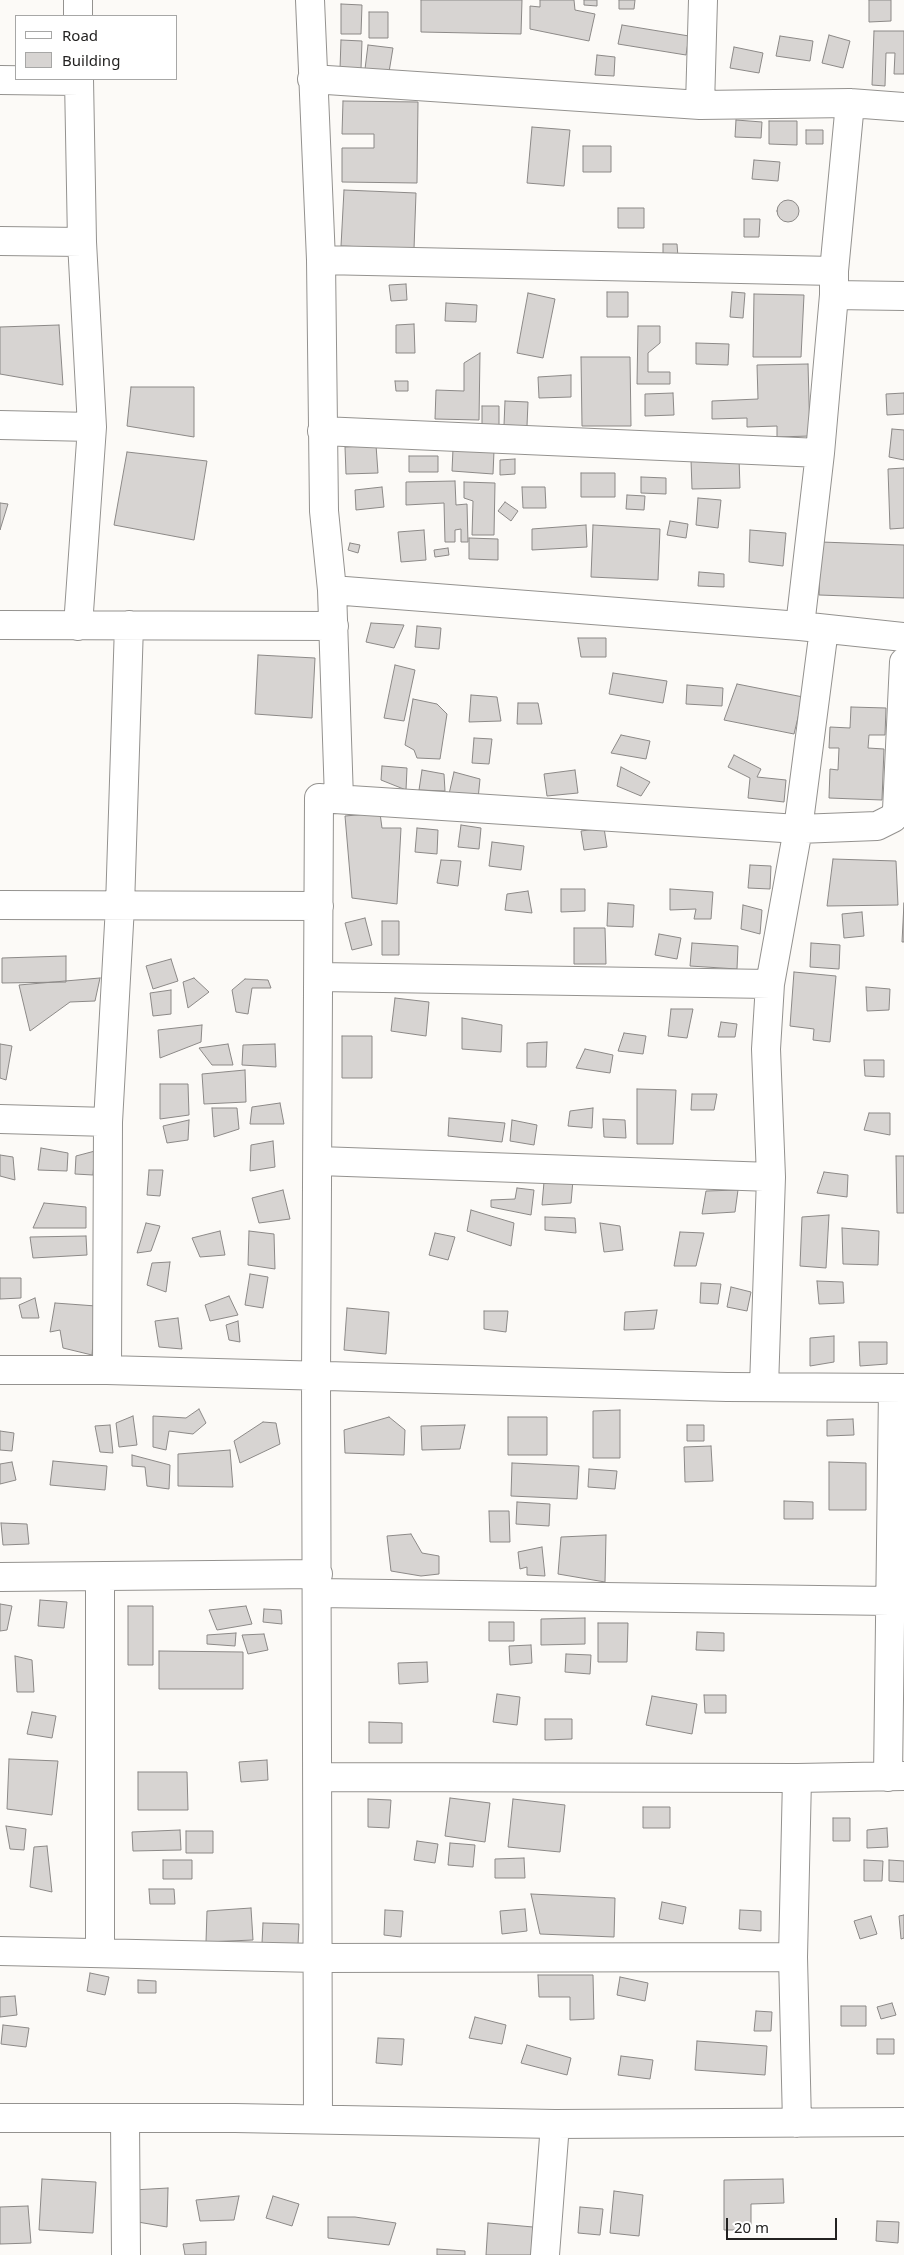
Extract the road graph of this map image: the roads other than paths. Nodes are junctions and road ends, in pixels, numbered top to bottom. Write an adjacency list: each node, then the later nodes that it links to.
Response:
1 (78, 0): 4 (street)
2 (310, 0): 5 (street)
3 (703, 0): 9 (street)
4 (78, 15)
5 (312, 79): 9 (street); 13 (street)
6 (0, 80): 7 (street)
7 (79, 80): 12 (street)
8 (850, 103): 9 (street); 10 (street); 14 (street)
9 (700, 104)
10 (904, 106)
11 (0, 241): 12 (street)
12 (82, 242): 17 (street)
13 (320, 260): 14 (street); 18 (street)
14 (834, 283): 15 (street); 19 (street)
15 (904, 296)
16 (0, 425): 17 (street)
17 (92, 427): 23 (street)
18 (322, 431): 19 (street); 20 (street)
19 (820, 454): 25 (street)
20 (332, 590): 24 (street); 25 (street)
21 (0, 625): 23 (street)
22 (129, 625): 23 (street); 24 (street); 31 (street)
23 (78, 626)
24 (334, 626): 28 (street)
25 (812, 627): 26 (street); 29 (street)
26 (904, 637)
27 (904, 662): 29 (street)
28 (339, 799): 29 (street); 32 (street)
29 (798, 829): 34 (street)
30 (0, 905): 31 (street)
31 (120, 906): 32 (street); 36 (street)
32 (319, 906): 33 (street)
33 (319, 977): 34 (street); 37 (street)
34 (770, 984): 38 (street)
35 (0, 1119): 36 (street)
36 (108, 1122): 40 (street)
37 (319, 1161): 38 (street); 41 (street)
38 (772, 1177): 42 (street)
39 (0, 1370): 40 (street)
40 (108, 1370): 41 (street)
41 (316, 1377): 42 (street); 46 (street)
42 (764, 1387): 43 (street)
43 (898, 1388): 47 (street)
44 (0, 1577): 45 (street)
45 (100, 1577): 46 (street); 52 (street)
46 (318, 1583): 47 (street); 49 (street)
47 (890, 1601): 48 (street)
48 (896, 1776): 50 (street)
49 (318, 1777): 50 (street); 54 (street)
50 (797, 1778): 53 (street)
51 (0, 1951): 52 (street)
52 (100, 1953): 54 (street)
53 (793, 1957): 54 (street); 58 (street)
54 (318, 1958): 57 (street)
55 (0, 2118): 56 (street)
56 (124, 2119): 57 (street); 61 (street)
57 (318, 2120): 60 (street)
58 (797, 2122): 59 (street); 60 (street)
59 (904, 2122)
60 (555, 2124): 62 (street)
61 (126, 2255)
62 (545, 2255)

